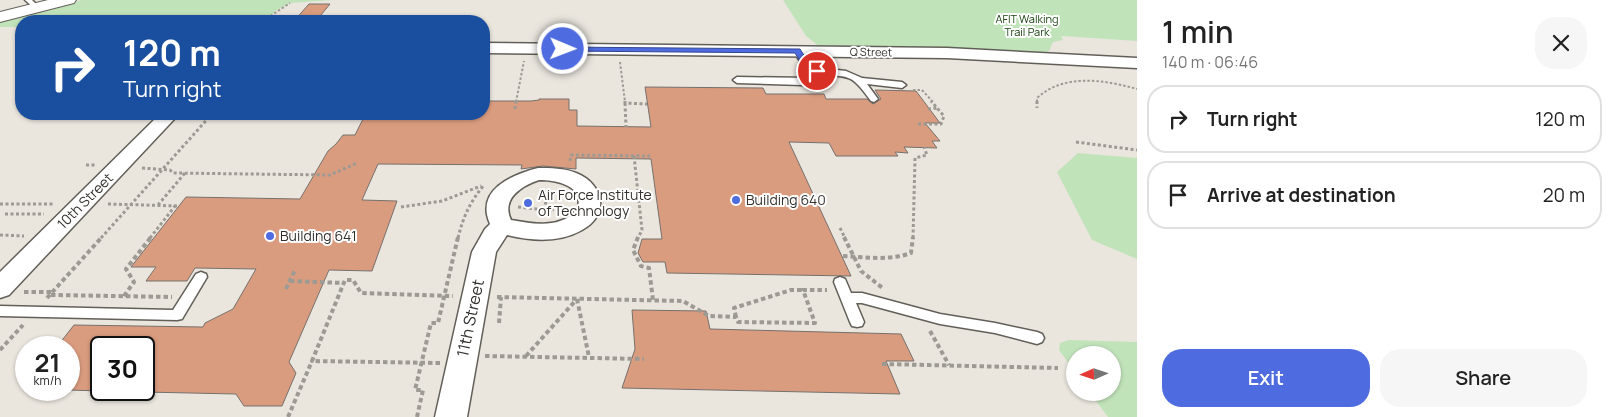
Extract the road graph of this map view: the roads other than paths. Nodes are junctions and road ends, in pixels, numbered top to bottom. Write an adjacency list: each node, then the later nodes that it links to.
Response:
1 (17, 0): 3 (street)
2 (68, 0): 4 (street)
3 (0, 4)
4 (32, 4): 5 (street)
5 (0, 17)
6 (490, 48): 7 (street, Q Street)
7 (797, 51): 8 (street, Q Street); 9 (lane)
8 (1137, 63)
9 (809, 69): 11 (lane); 12 (lane)
10 (737, 80): 11 (lane)
11 (802, 82): 14 (lane)
12 (862, 82): 13 (lane); 15 (lane)
13 (896, 87)
14 (808, 94)
15 (874, 98)
16 (165, 120): 19 (street, 10th Street)
17 (500, 215): 17 (street, 11th Street); 23 (street, 11th Street)
18 (201, 277): 20 (lane)
19 (10, 290)
20 (0, 311)
21 (857, 322): 22 (lane)
22 (1037, 338)
23 (451, 417)

